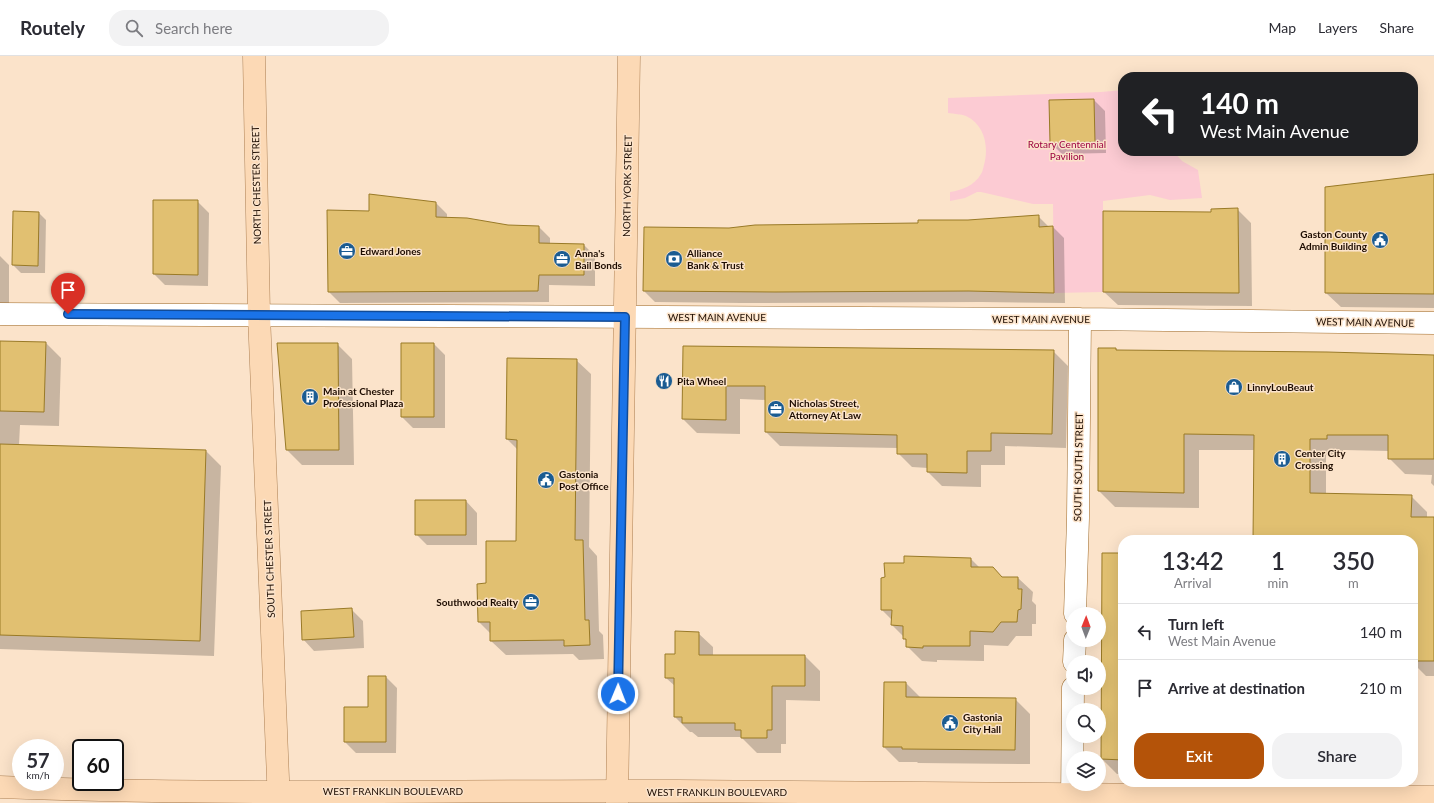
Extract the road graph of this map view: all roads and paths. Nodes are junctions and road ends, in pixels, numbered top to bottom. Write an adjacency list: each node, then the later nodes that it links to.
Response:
1 (630, 56): 5 (main road, NORTH YORK STREET)
2 (254, 63): 4 (main road, NORTH CHESTER STREET)
3 (0, 314): 4 (street, WEST MAIN AVENUE)
4 (259, 315): 5 (street, WEST MAIN AVENUE); 11 (main road, SOUTH CHESTER STREET)
5 (625, 317): 6 (street, WEST MAIN AVENUE); 12 (main road, NORTH YORK STREET)
6 (1080, 319): 7 (street, WEST MAIN AVENUE); 8 (street, SOUTH SOUTH STREET)
7 (1434, 323)
8 (1075, 607)
9 (1073, 695): 14 (street)
10 (0, 787): 11 (main road, WEST FRANKLIN BOULEVARD)
11 (279, 797): 12 (main road, WEST FRANKLIN BOULEVARD)
12 (617, 797): 14 (main road, WEST FRANKLIN BOULEVARD)
13 (1434, 797): 14 (main road, WEST FRANKLIN BOULEVARD)
14 (1072, 799)

